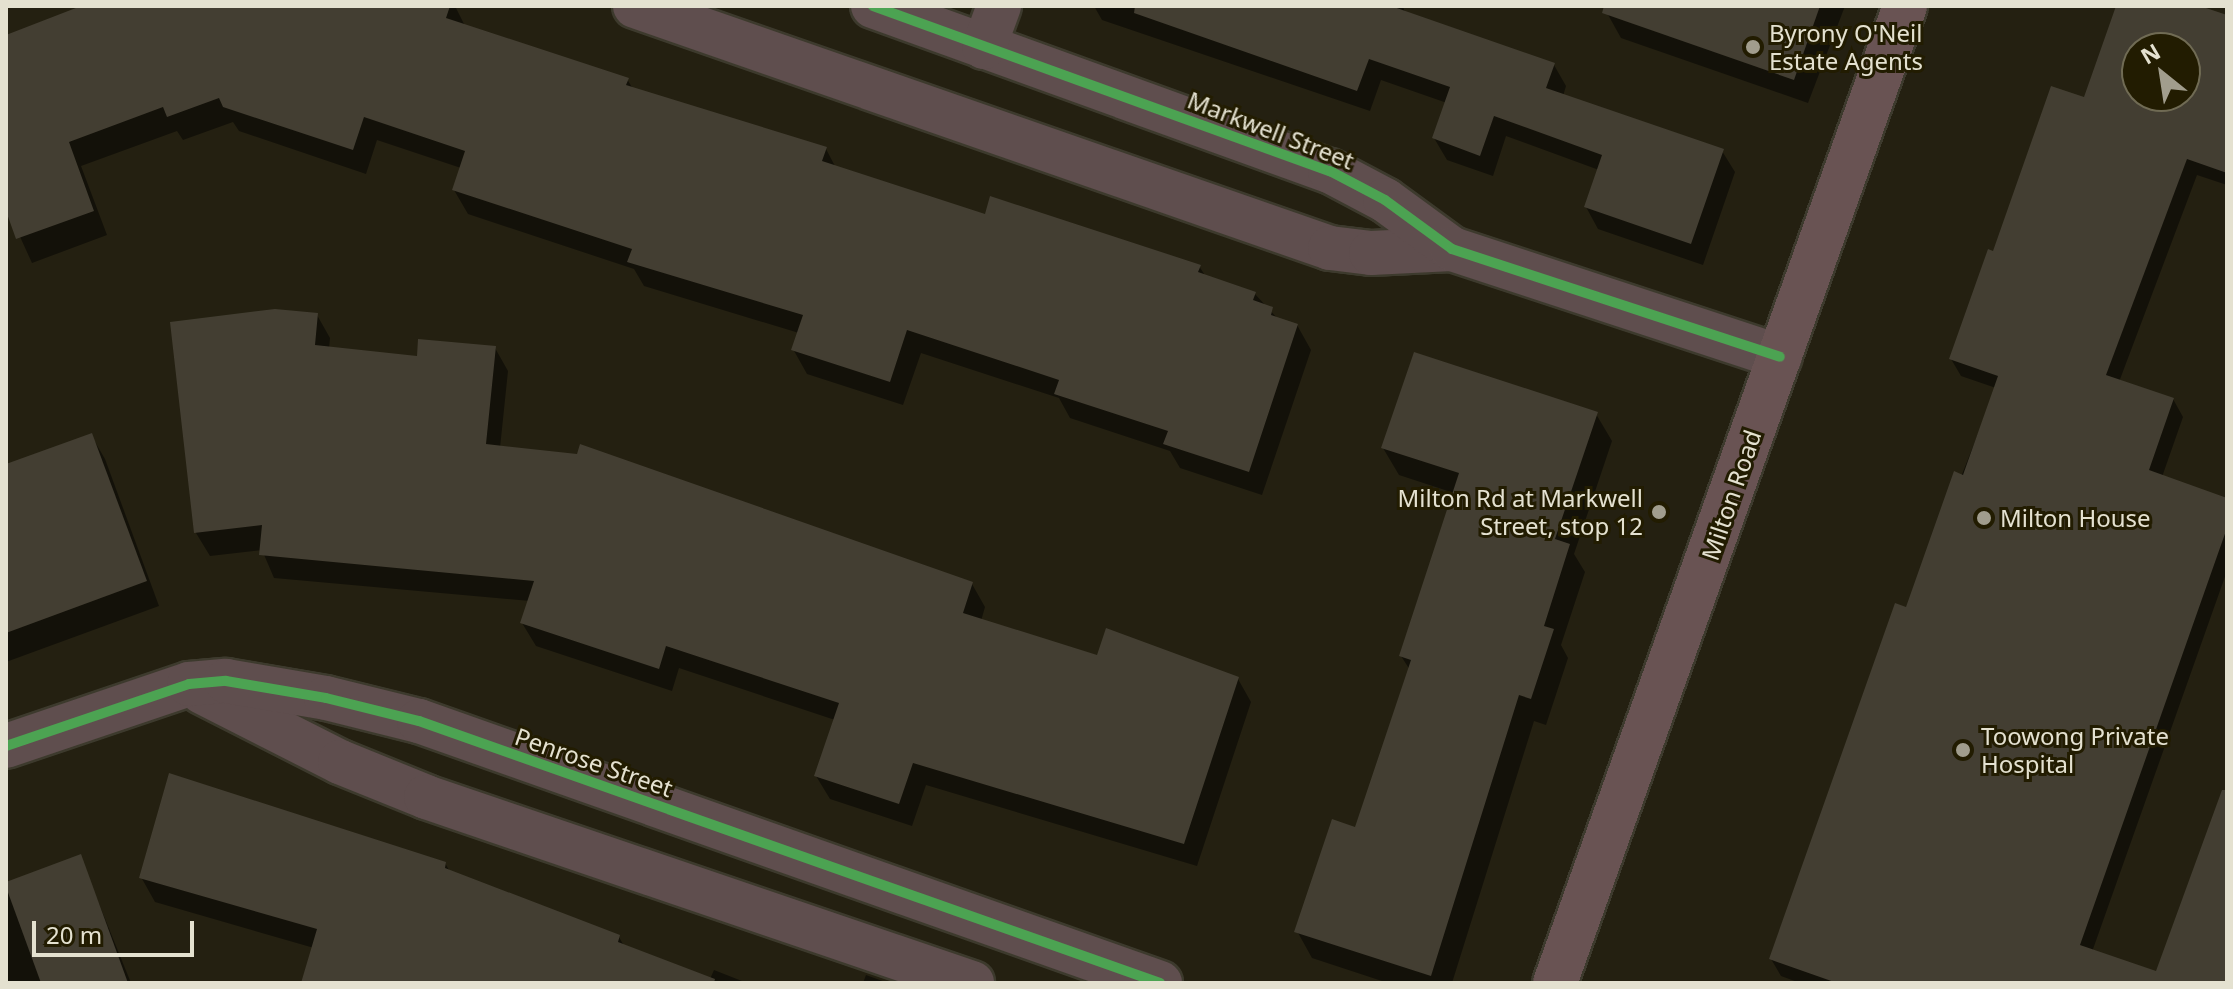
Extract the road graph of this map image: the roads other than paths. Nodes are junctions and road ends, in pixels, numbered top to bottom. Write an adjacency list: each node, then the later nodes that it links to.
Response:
1 (635, 6): 6 (street, Markwell Street)
2 (873, 6): 5 (street, Markwell Street)
3 (999, 6): 5 (street)
4 (1905, 6): 7 (main road, Milton Road)
5 (984, 47): 6 (street, Markwell Street)
6 (1452, 249): 7 (street, Markwell Street)
7 (1780, 357): 13 (main road, Milton Road)
8 (168, 689): 9 (street, Penrose Street); 10 (street, Penrose Street); 12 (street, Penrose Street)
9 (6, 746)
10 (972, 983)
11 (1139, 983): 12 (street, Penrose Street)
12 (1160, 983)
13 (1555, 983)

